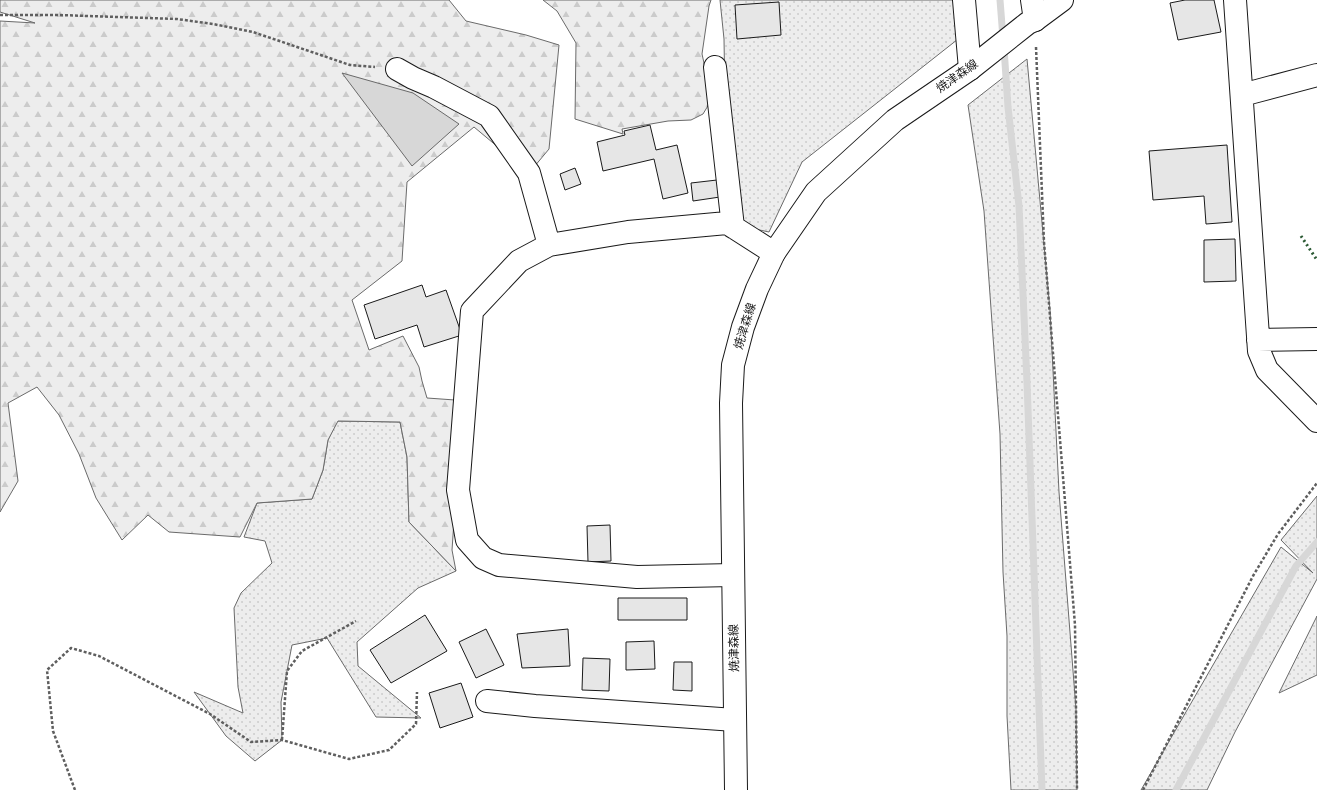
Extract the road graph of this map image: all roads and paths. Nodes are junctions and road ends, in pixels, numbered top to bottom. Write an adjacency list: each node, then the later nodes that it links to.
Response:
1 (964, 0): 9 (street)
2 (1044, 0): 5 (street)
3 (1062, 0): 5 (street, 焼津森線)
4 (1235, 0): 11 (street)
5 (1032, 14): 9 (street, 焼津森線); 27 (path)
6 (0, 15): 8 (path)
7 (716, 67): 12 (street)
8 (398, 69): 13 (street)
9 (970, 69): 14 (street, 焼津森線)
10 (1317, 75): 11 (street)
11 (1242, 95): 16 (street)
12 (733, 227): 13 (street); 14 (street)
13 (549, 245): 19 (street)
14 (774, 253): 19 (street, 焼津森線)
15 (1317, 339): 16 (street)
16 (1258, 340): 17 (street)
17 (1317, 421)
18 (1317, 483): 28 (path)
19 (733, 575): 23 (street, 焼津森線)
20 (356, 621): 24 (path)
21 (417, 692): 24 (path)
22 (487, 702): 23 (street)
23 (735, 720): 26 (street, 焼津森線)
24 (282, 740): 25 (path)
25 (76, 790)
26 (736, 790)
27 (1077, 790)
28 (1143, 790)

